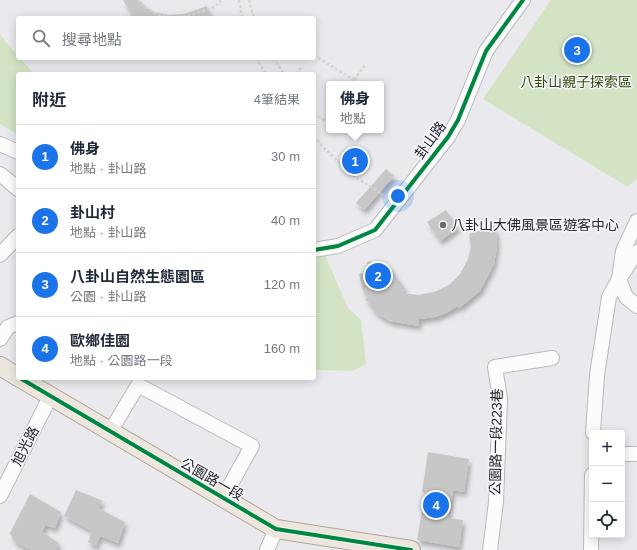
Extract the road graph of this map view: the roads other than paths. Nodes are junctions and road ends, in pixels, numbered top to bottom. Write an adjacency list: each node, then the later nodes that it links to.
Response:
1 (523, 0): 8 (street, 卦山路)
2 (0, 144): 3 (street)
3 (16, 151)
4 (0, 174): 5 (street)
5 (16, 187)
6 (637, 221): 11 (street)
7 (16, 238): 10 (street)
8 (316, 250)
9 (637, 252): 11 (street)
10 (0, 255)
11 (619, 279): 12 (street); 20 (street)
12 (637, 306)
13 (16, 324): 14 (street)
14 (0, 339)
15 (552, 358): 30 (street, 公園路一段223巷)
16 (0, 366): 17 (main road, 公園路一段)
17 (16, 376)
18 (22, 380): 19 (main road, 公園路一段)
19 (50, 397): 21 (main road, 公園路一段); 24 (street, 旭光路)
20 (594, 430)
21 (110, 432): 25 (main road, 公園路一段); 25 (street)
22 (625, 454): 23 (street)
23 (637, 454)
24 (0, 496)
25 (223, 498): 27 (main road, 公園路一段)
26 (592, 502): 31 (street)
27 (276, 529): 28 (street); 29 (main road, 公園路一段)
28 (267, 550)
29 (411, 550)
30 (490, 550)
31 (591, 550)

